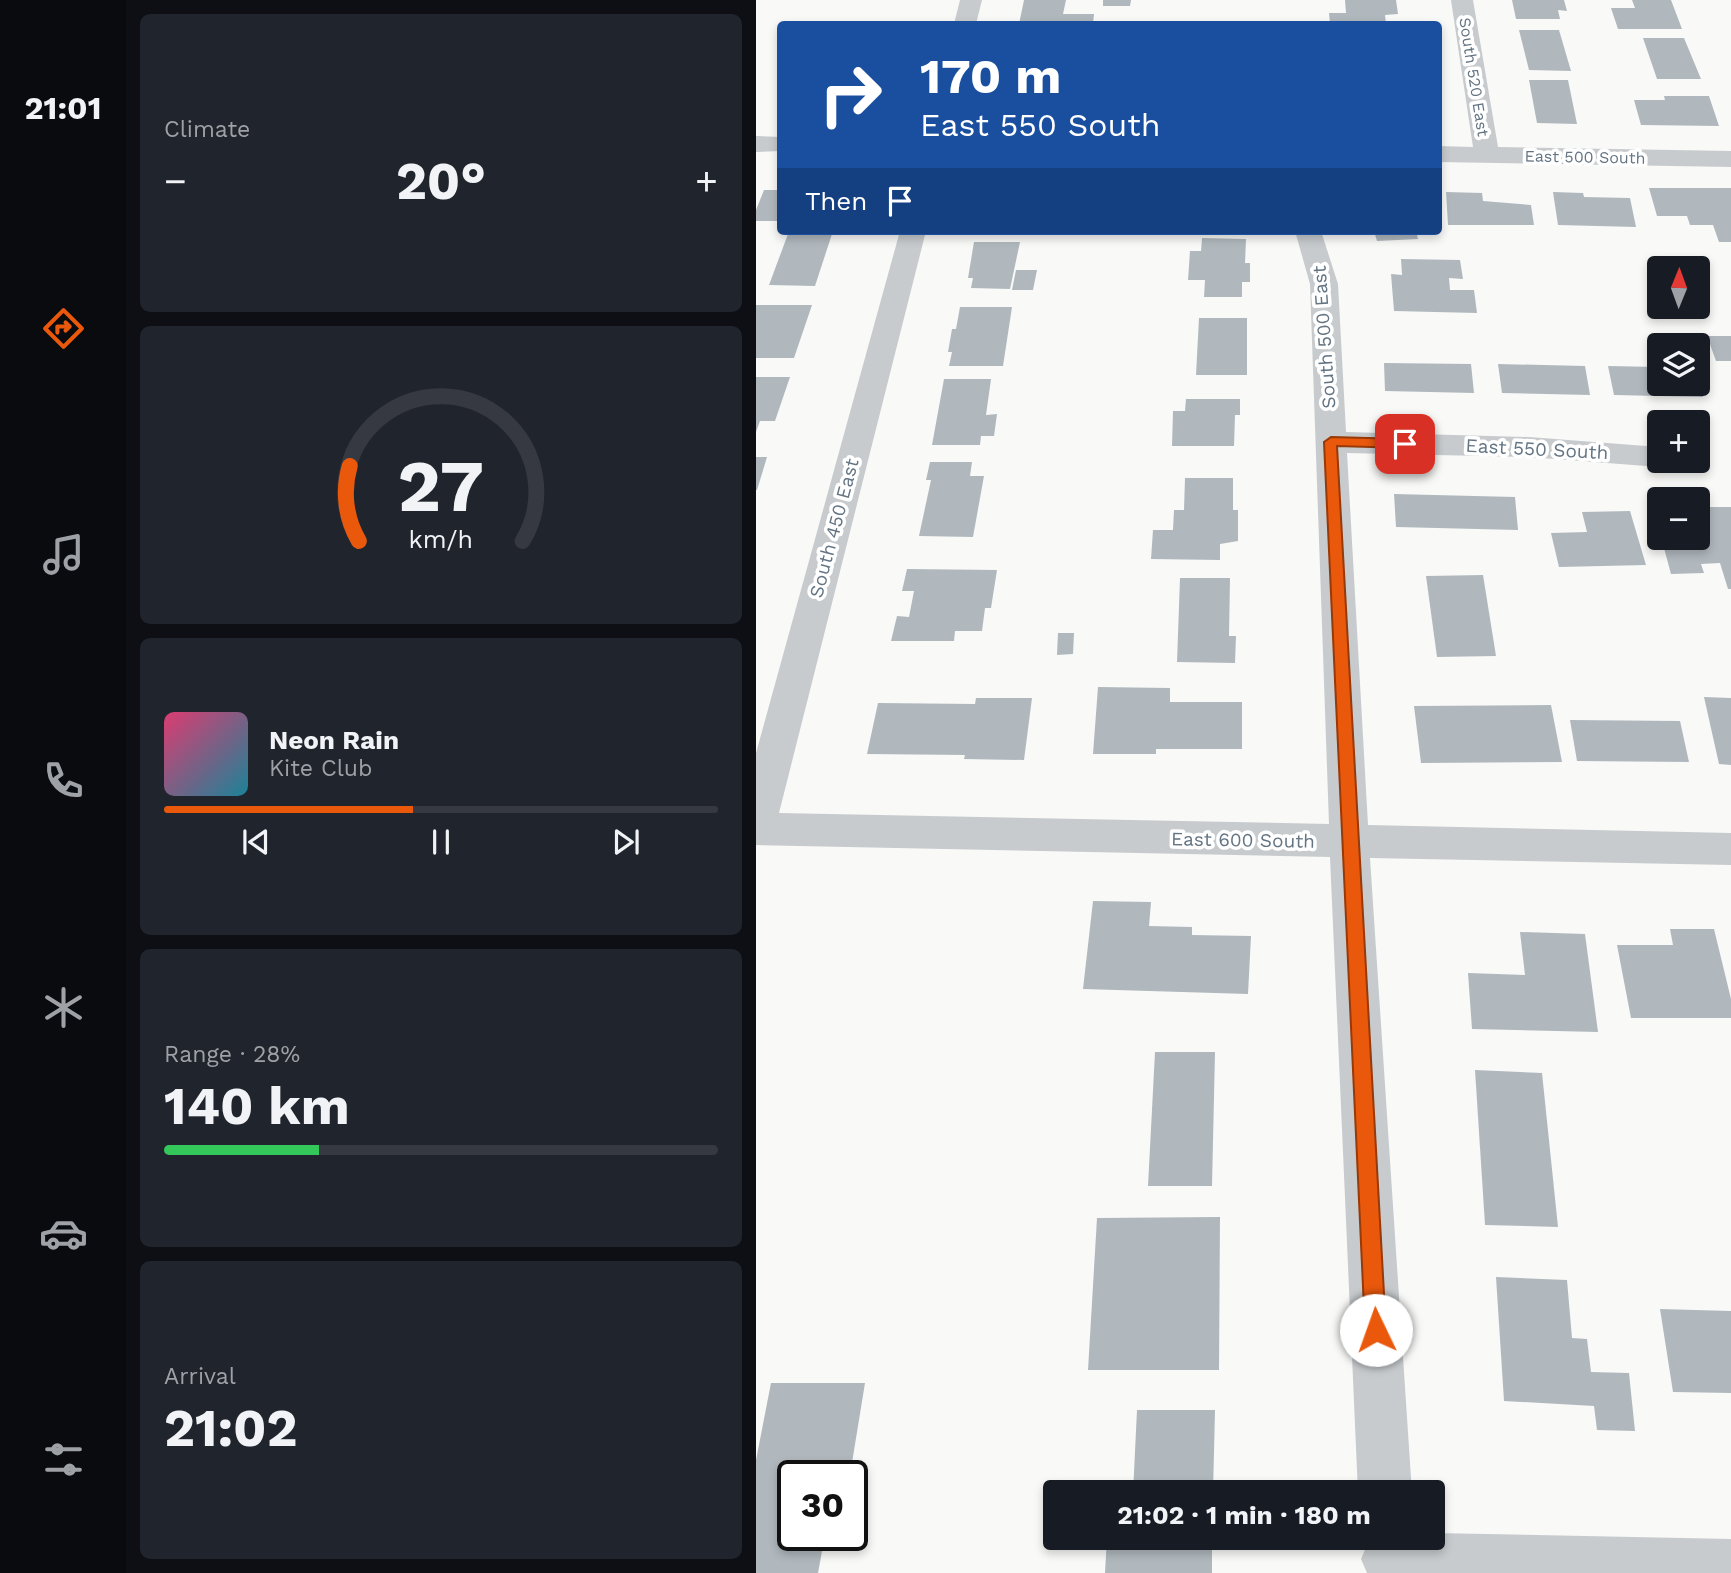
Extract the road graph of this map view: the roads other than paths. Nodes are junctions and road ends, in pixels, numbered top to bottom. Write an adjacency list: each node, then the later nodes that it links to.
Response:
1 (971, 0): 3 (street)
2 (1462, 0): 7 (street, South 520 East)
3 (966, 21)
4 (756, 144): 5 (street)
5 (777, 144)
6 (1442, 154): 7 (street, East 500 South)
7 (1486, 155): 8 (street, East 500 South)
8 (1731, 159)
9 (911, 235): 13 (street, South 450 East)
10 (1309, 235): 11 (street, South 500 East)
11 (1331, 442): 12 (street, East 550 South); 14 (street, South 500 East)
12 (1647, 456)
13 (756, 827): 14 (street, East 600 South)
14 (1349, 842): 15 (street, East 600 South); 16 (street, South 500 East)
15 (1731, 849)
16 (1384, 1480)
17 (1388, 1557): 18 (street)
18 (1731, 1566)

